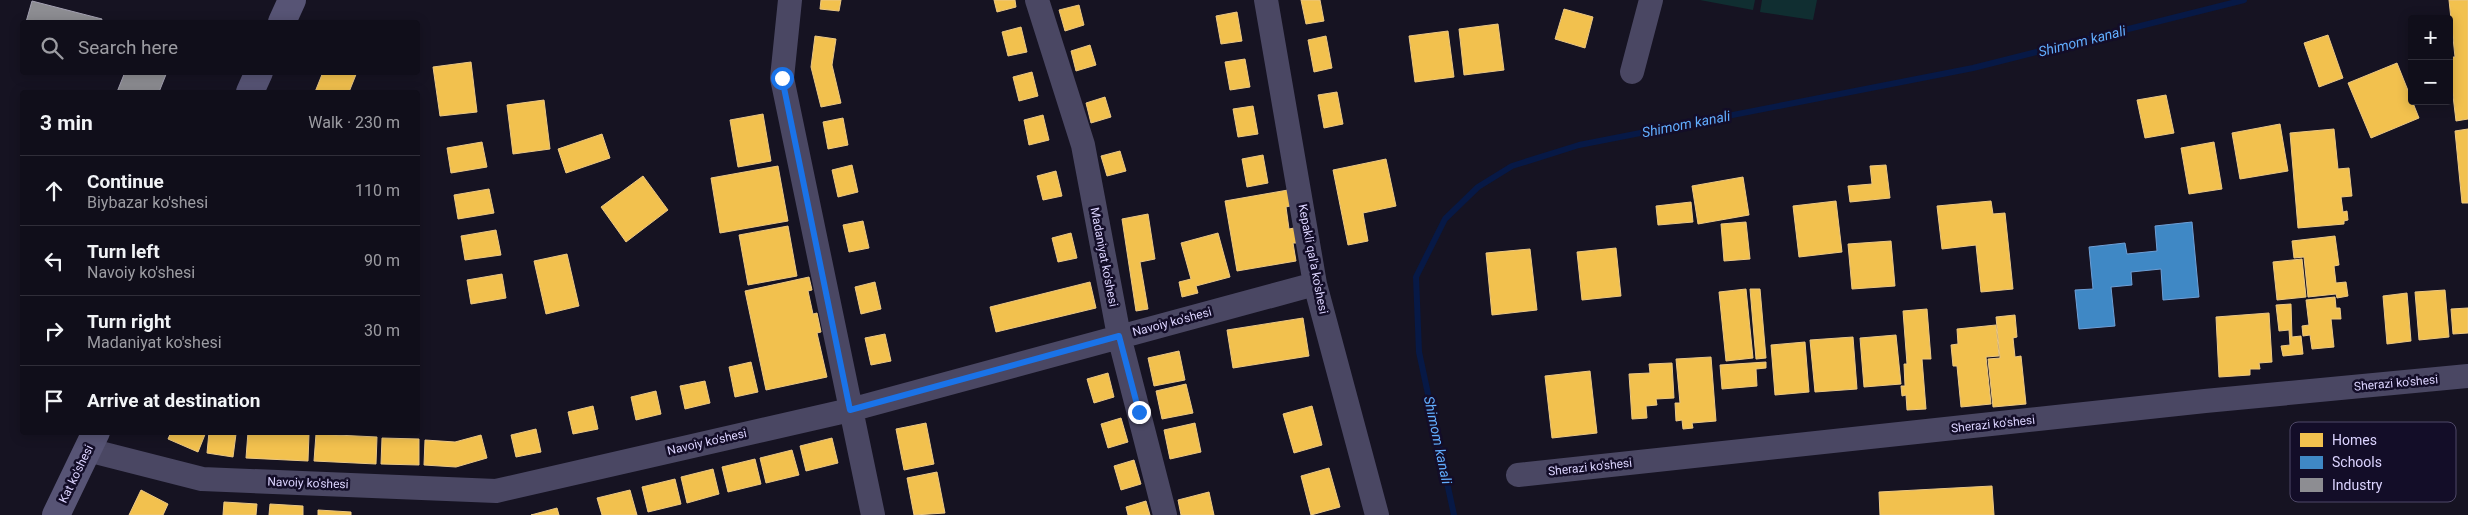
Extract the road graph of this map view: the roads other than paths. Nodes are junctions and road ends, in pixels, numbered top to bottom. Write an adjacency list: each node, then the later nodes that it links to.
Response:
1 (292, 0): 6 (street)
2 (790, 0): 13 (street)
3 (1037, 0): 11 (street, Madaniyat ko'shesi)
4 (1266, 0): 10 (street, Kepakli qal'a ko'shesi)
5 (1651, 0): 7 (street)
6 (283, 20)
7 (1632, 72)
8 (258, 75): 9 (street)
9 (251, 90)
10 (1315, 284): 11 (street, Navoiy ko'shesi); 19 (street, Kepakli qal'a ko'shesi)
11 (1119, 336): 13 (street, Navoiy ko'shesi); 18 (street, Madaniyat ko'shesi)
12 (2468, 376): 15 (street, Sherazi ko'shesi)
13 (850, 410): 14 (street, Navoiy ko'shesi); 17 (street)
14 (92, 441): 16 (street, Kat ko'shesi)
15 (1518, 475)
16 (56, 515)
17 (873, 515)
18 (1165, 515)
19 (1377, 515)

